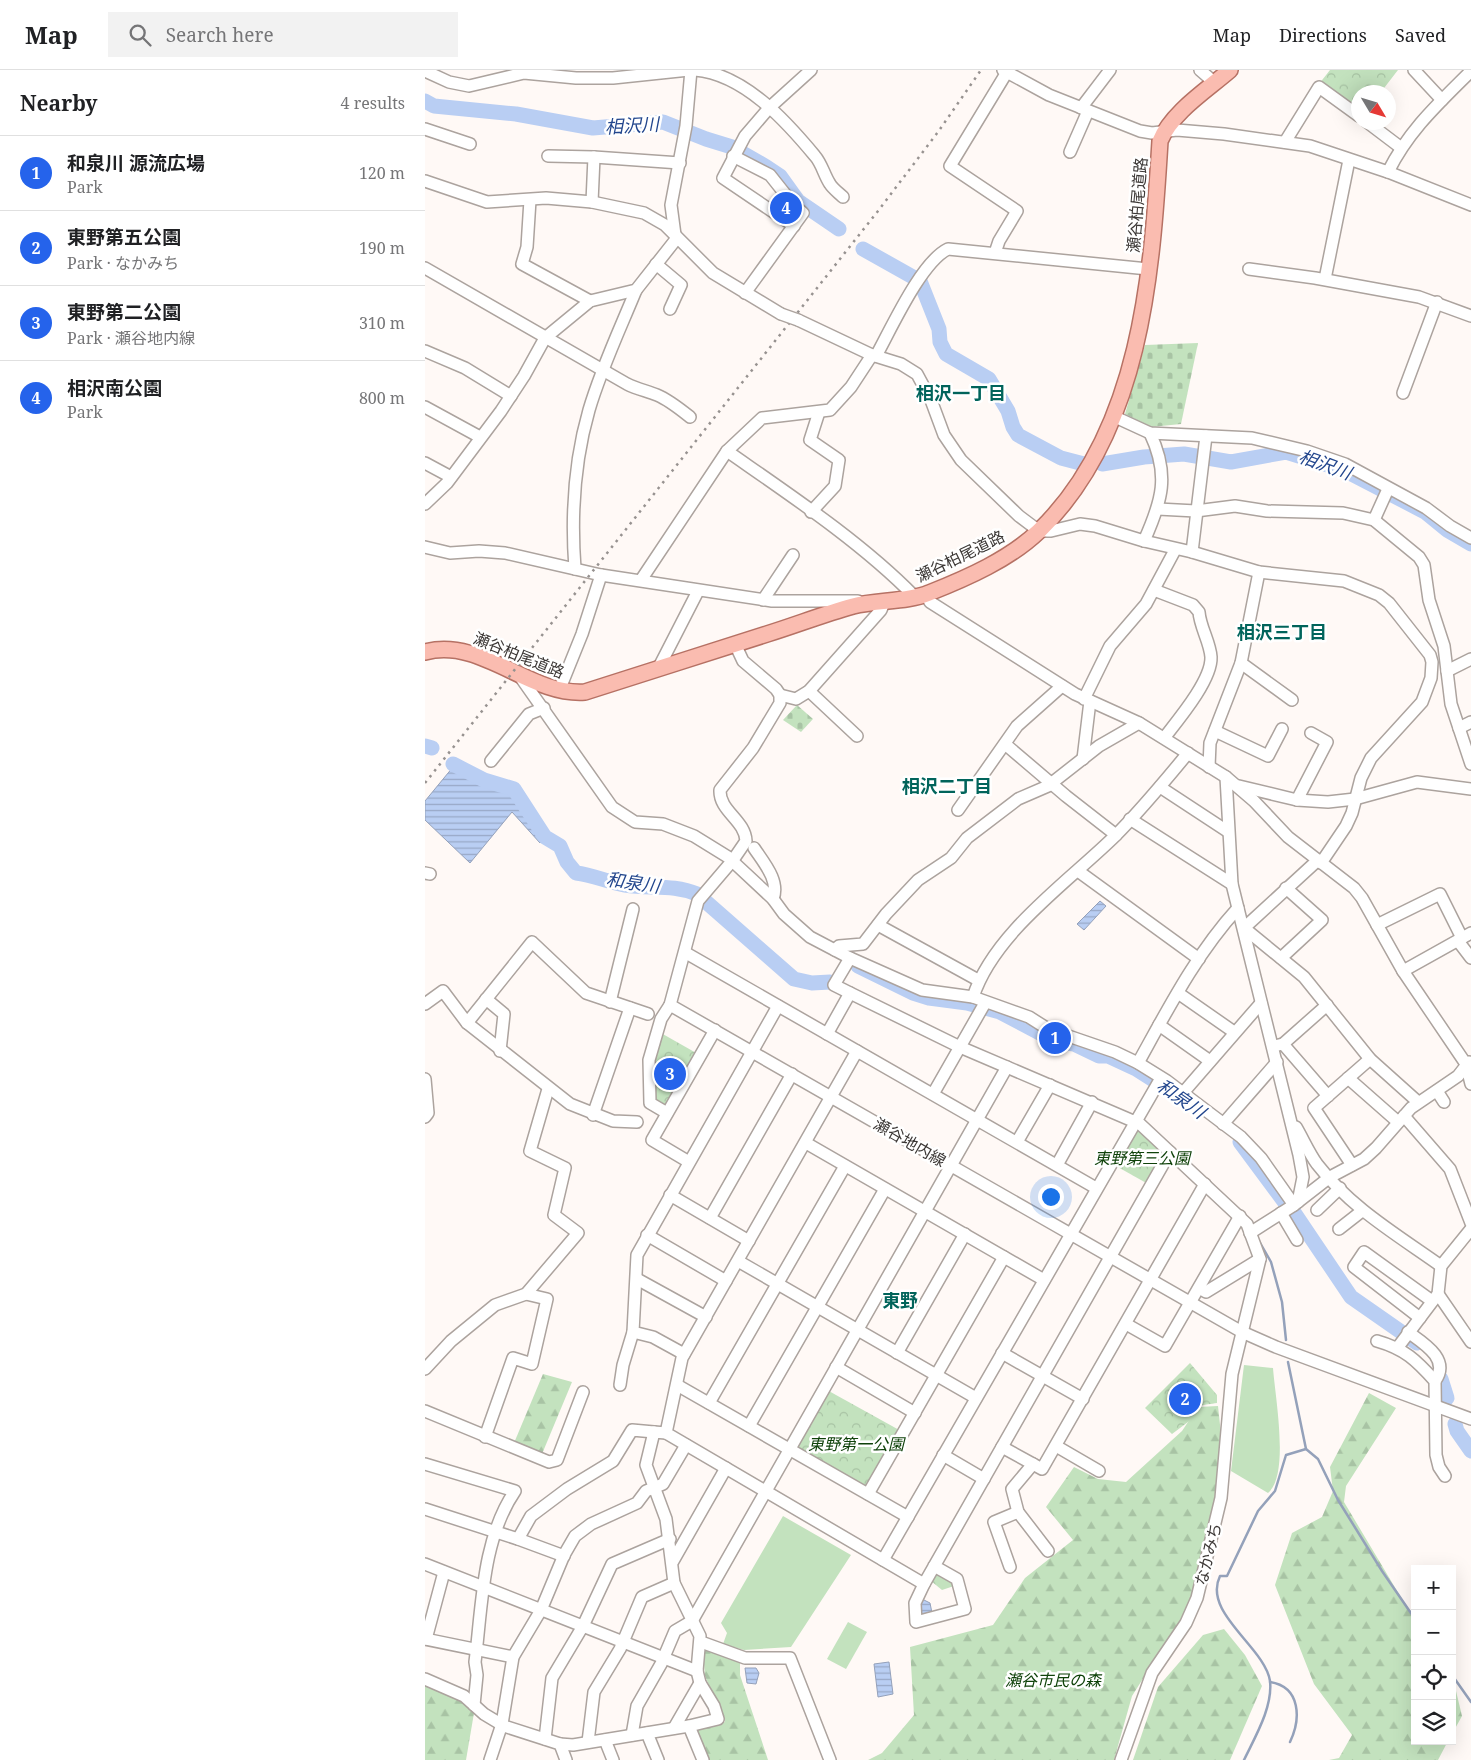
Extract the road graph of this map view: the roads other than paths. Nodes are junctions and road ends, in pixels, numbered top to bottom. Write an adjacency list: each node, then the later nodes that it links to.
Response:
1 (690, 70): 9 (street); 28 (street)
2 (695, 70): 14 (street)
3 (811, 70): 14 (street)
4 (1110, 70): 15 (street)
5 (1200, 70): 12 (street)
6 (1230, 70): 12 (main road)
7 (1414, 70): 13 (street)
8 (425, 71): 9 (street)
9 (524, 71)
10 (1471, 71): 13 (street)
11 (1010, 72): 15 (street); 37 (street)
12 (1215, 83): 19 (main road)
13 (1441, 100): 22 (street)
14 (769, 108): 24 (street); 31 (street)
15 (1084, 110): 19 (street); 23 (street)
16 (1351, 110): 20 (street)
17 (425, 129): 21 (street)
18 (1378, 130): 22 (street)
19 (1164, 131): 20 (street); 40 (main road, 瀬谷柏尾道路)
20 (1285, 142): 27 (street)
21 (470, 144)
22 (1400, 147): 29 (street)
23 (1070, 152)
24 (735, 153): 35 (street); 35 (street)
25 (548, 156): 26 (street)
26 (594, 157): 28 (street); 33 (street)
27 (1349, 160): 29 (street); 42 (street)
28 (680, 164): 36 (street)
29 (1388, 172): 34 (street)
30 (425, 181): 32 (street)
31 (843, 198)
32 (530, 200): 33 (street); 45 (street)
33 (592, 202): 36 (street)
34 (1471, 205)
35 (794, 226): 44 (street)
36 (676, 237): 38 (street); 44 (street)
37 (995, 253): 40 (street); 51 (street)
38 (656, 264): 43 (street); 47 (street)
39 (425, 268): 49 (street)
40 (1148, 269): 57 (main road, 瀬谷柏尾道路)
41 (1249, 269): 42 (street)
42 (1325, 280): 46 (street)
43 (636, 290): 45 (street); 52 (street)
44 (745, 294): 51 (street, bridge)
45 (590, 301): 49 (street)
46 (1437, 302): 48 (street); 53 (street)
47 (670, 309)
48 (1471, 316)
49 (545, 338): 52 (street); 54 (street)
50 (425, 351): 54 (street)
51 (874, 356): 56 (street); 71 (street)
52 (603, 371): 58 (street); 78 (street)
53 (1403, 393)
54 (511, 396): 61 (street)
55 (425, 407): 61 (street)
56 (819, 412): 62 (street); 69 (street)
57 (1113, 416): 59 (street); 71 (main road, 瀬谷柏尾道路)
58 (690, 417)
59 (1150, 433): 60 (street); 67 (street)
60 (1206, 436): 65 (street); 68 (street)
61 (480, 437): 64 (street)
62 (727, 451): 69 (street); 81 (street)
63 (425, 463): 64 (street)
64 (451, 477): 66 (street)
65 (1387, 492): 70 (street); 72 (street)
66 (425, 504)
67 (1158, 509): 68 (street); 73 (street)
68 (1197, 511): 70 (street); 76 (street)
69 (811, 512): 84 (street)
70 (1374, 520): 92 (street)
71 (1039, 531): 73 (street); 84 (main road, 瀬谷柏尾道路)
72 (1471, 538)
73 (1144, 541): 75 (street)
74 (425, 547): 78 (street)
75 (1175, 550): 76 (street); 82 (street)
76 (1192, 552): 79 (street)
77 (793, 555): 85 (street)
78 (575, 569): 80 (street)
79 (1259, 572): 90 (street); 120 (street)
80 (601, 575): 81 (street); 95 (street)
81 (641, 580): 83 (street)
82 (1153, 590): 98 (street); 108 (street)
83 (698, 591): 85 (street); 91 (street)
84 (920, 595): 86 (main road, 瀬谷柏尾道路); 94 (street)
85 (763, 600): 86 (street)
86 (880, 600): 87 (main road, 瀬谷柏尾道路); 96 (street)
87 (735, 644): 91 (main road, 瀬谷柏尾道路); 97 (street)
88 (425, 652): 93 (main road, 瀬谷柏尾道路)
89 (1471, 660): 92 (street)
90 (1241, 663): 99 (street); 105 (street)
91 (658, 669): 95 (main road, 瀬谷柏尾道路)
92 (1447, 671): 103 (street)
93 (519, 675): 95 (main road, 瀬谷柏尾道路); 100 (street)
94 (1062, 686): 98 (street); 109 (street)
95 (559, 691)
96 (809, 691): 97 (street); 107 (street)
97 (780, 695): 127 (street)
98 (1087, 700): 102 (street); 111 (street)
99 (1292, 700)
100 (544, 708): 112 (street); 127 (street)
101 (1471, 722): 103 (street)
102 (1139, 723): 108 (street); 111 (street)
103 (1459, 728): 113 (street)
104 (1283, 729): 105 (street)
105 (1215, 731): 114 (street)
106 (1311, 733): 121 (street)
107 (857, 736)
108 (1164, 738): 110 (street)
109 (1005, 744): 116 (street); 122 (street)
110 (1188, 753): 114 (street); 118 (street)
111 (1083, 759): 116 (street)
112 (491, 760)
113 (1471, 764)
114 (1209, 767): 115 (street)
115 (1226, 777): 117 (street); 124 (street)
116 (1052, 783): 125 (street); 135 (street)
117 (1238, 786): 121 (street); 128 (street)
118 (1160, 787): 123 (street); 124 (street)
119 (1471, 789): 120 (street)
120 (1355, 799): 121 (street); 128 (street)
121 (1297, 800)
122 (958, 810)
123 (1130, 819): 125 (street); 130 (street)
124 (1227, 831): 130 (street)
125 (1115, 835): 129 (street)
126 (755, 848): 132 (street)
127 (733, 860): 132 (street); 140 (street)
128 (1319, 862): 131 (street); 136 (street)
129 (1077, 871): 144 (street); 146 (street)
130 (1233, 884): 133 (street)
131 (1287, 888): 137 (street); 142 (street)
132 (773, 899): 139 (street)
133 (1238, 908): 137 (street); 144 (street)
134 (633, 909): 151 (street)
135 (878, 925): 139 (street); 146 (street)
136 (1377, 925): 138 (street); 145 (street)
137 (1244, 928): 142 (street); 152 (street)
138 (1464, 937): 143 (street); 145 (street)
139 (835, 950): 141 (street)
140 (686, 953): 154 (street); 156 (street)
141 (850, 958): 147 (street); 149 (street)
142 (1281, 958): 155 (street)
143 (1471, 958)
144 (1199, 959): 148 (street)
145 (1403, 971): 173 (street)
146 (979, 980): 149 (street)
147 (850, 993): 164 (street); 166 (street)
148 (1178, 993): 161 (street); 163 (street)
149 (973, 998): 157 (street)
150 (486, 999): 151 (street); 160 (street); 167 (street)
151 (610, 1002): 158 (street)
152 (1261, 1003): 163 (street); 165 (street)
153 (425, 1004): 160 (street)
154 (670, 1005): 162 (street, 瀬谷地内線); 191 (street)
155 (1327, 1005): 165 (street); 170 (street)
156 (777, 1006): 164 (street); 168 (street)
157 (983, 1006): 166 (street); 174 (street)
158 (630, 1008): 159 (street); 193 (street)
159 (648, 1014)
160 (467, 1023): 167 (street)
161 (1159, 1025): 171 (street); 174 (street)
162 (715, 1030): 168 (street, 瀬谷地内線); 191 (street)
163 (1234, 1032): 171 (street)
164 (827, 1034): 169 (street)
165 (1279, 1045): 172 (street); 186 (street)
166 (960, 1046): 175 (street); 184 (street)
167 (500, 1051): 182 (street)
168 (752, 1051): 176 (street, 瀬谷地内線); 203 (street)
169 (857, 1051): 184 (street); 187 (street)
170 (1370, 1059): 177 (street); 189 (street)
171 (1210, 1061): 185 (street)
172 (1277, 1062): 192 (street); 199 (street)
173 (1469, 1062): 180 (street); 183 (street)
174 (1138, 1063): 179 (street)
175 (1007, 1067): 181 (street); 196 (street)
176 (792, 1074): 187 (street, 瀬谷地内線); 219 (street)
177 (1348, 1078): 186 (street); 195 (street)
178 (425, 1079): 194 (street)
179 (1159, 1081): 185 (street); 197 (street)
180 (1471, 1084)
181 (1050, 1085): 188 (street); 200 (street)
182 (548, 1089): 193 (street); 240 (street)
183 (1437, 1091): 189 (street); 190 (street)
184 (933, 1094): 196 (street)
185 (1182, 1094): 199 (street)
186 (1328, 1096): 206 (street)
187 (832, 1097): 201 (street); 204 (street, 瀬谷地内線)
188 (1092, 1102): 197 (street); 205 (street)
189 (1418, 1102): 195 (street)
190 (1444, 1102)
191 (667, 1113): 203 (street)
192 (1289, 1114): 208 (street); 214 (street)
193 (593, 1115): 198 (street)
194 (425, 1117)
195 (1401, 1119): 206 (street); 220 (street)
196 (977, 1120): 200 (street); 204 (street)
197 (1134, 1121): 202 (street); 210 (street)
198 (637, 1122)
199 (1223, 1124): 214 (street)
200 (1017, 1142): 205 (street)
201 (806, 1143): 207 (street); 228 (street)
202 (1170, 1152): 209 (street); 229 (street)
203 (689, 1162): 213 (street)
204 (951, 1165): 216 (street); 225 (street, 瀬谷地内線)
205 (1057, 1165): 210 (street)
206 (1352, 1165): 208 (street)
207 (845, 1166): 212 (street); 238 (street)
208 (1330, 1177): 211 (street); 214 (street)
209 (1205, 1184): 218 (street); 236 (street)
210 (1096, 1188): 225 (street)
211 (1340, 1188): 215 (street); 217 (street)
212 (885, 1189): 216 (street); 243 (street)
213 (670, 1195): 219 (street); 226 (street)
214 (1290, 1207): 223 (street); 227 (street)
215 (1317, 1210)
216 (925, 1211): 224 (street); 247 (street)
217 (1362, 1211): 222 (street); 233 (street)
218 (1240, 1216): 223 (street); 239 (street)
219 (710, 1218): 228 (street)
220 (1471, 1223)
221 (1471, 1228): 233 (street)
222 (1339, 1229)
223 (1250, 1233): 231 (street)
224 (965, 1234): 230 (street); 254 (street)
225 (1070, 1234): 229 (street, 瀬谷地内線); 235 (street)
226 (647, 1235): 234 (street); 237 (street)
227 (1297, 1240)
228 (749, 1241): 232 (street)
229 (1111, 1256): 236 (street, 瀬谷地内線); 260 (street)
230 (1003, 1257): 235 (street); 259 (street)
231 (1260, 1259): 239 (street); 249 (street, なかみち)
232 (738, 1261): 237 (street); 238 (street)
233 (1441, 1266): 241 (street)
234 (637, 1278): 244 (street); 248 (street)
235 (1044, 1280): 255 (street)
236 (1151, 1280): 242 (street, 瀬谷地内線); 246 (street)
237 (727, 1281): 244 (street)
238 (777, 1284): 243 (street); 267 (street)
239 (1199, 1288): 242 (street)
240 (526, 1294): 258 (street); 275 (street)
241 (1435, 1298): 245 (street); 245 (street); 252 (street)
242 (1191, 1302): 246 (street); 249 (street, 瀬谷地内線)
243 (817, 1307): 247 (street); 272 (street)
244 (705, 1317): 256 (street)
245 (1420, 1318): 250 (street)
246 (1125, 1324): 266 (street)
247 (857, 1330): 254 (street); 257 (street)
248 (633, 1332): 256 (street); 261 (street)
249 (1242, 1332): 268 (street, 瀬谷地内線); 335 (street, なかみち)
250 (1407, 1334): 253 (street); 262 (street)
251 (1377, 1341): 253 (street)
252 (1471, 1342)
253 (1398, 1347): 262 (street)
254 (897, 1353): 259 (street)
255 (1002, 1353): 260 (street); 265 (street)
256 (684, 1354): 263 (street)
257 (835, 1367): 270 (street); 279 (street)
258 (425, 1369)
259 (936, 1375): 265 (street); 270 (street)
260 (1043, 1376): 266 (street); 278 (street)
261 (624, 1380)
262 (1435, 1381): 268 (street)
263 (677, 1385): 267 (street); 274 (street)
264 (583, 1392): 275 (street)
265 (976, 1398): 280 (street)
266 (1083, 1399): 277 (street)
267 (709, 1403): 272 (street)
268 (1436, 1406): 271 (street, 瀬谷地内線); 285 (street)
269 (425, 1411): 275 (street)
270 (915, 1412): 289 (street)
271 (1471, 1419)
272 (749, 1426): 279 (street)
273 (654, 1432): 274 (street); 287 (street); 294 (street)
274 (666, 1433): 276 (street)
275 (485, 1437)
276 (685, 1445): 283 (street); 287 (street)
277 (1056, 1446): 282 (street); 284 (street)
278 (1002, 1447): 282 (street); 286 (street)
279 (789, 1449): 288 (street); 289 (street)
280 (943, 1455): 286 (street); 292 (street)
281 (425, 1464): 293 (street)
282 (1033, 1464): 291 (street)
283 (726, 1468): 288 (street); 299 (street)
284 (1099, 1471)
285 (1445, 1476)
286 (984, 1479): 301 (street)
287 (654, 1488): 295 (street); 297 (street)
288 (765, 1491): 298 (street); 308 (street)
289 (868, 1494): 292 (street)
290 (425, 1509): 293 (street)
291 (1018, 1512): 296 (street); 302 (street)
292 (908, 1517): 298 (street)
293 (496, 1532): 294 (street); 306 (street)
294 (518, 1538): 297 (street)
295 (670, 1539): 299 (street); 309 (street)
296 (1048, 1551)
297 (563, 1556): 307 (street)
298 (883, 1560): 305 (street)
299 (673, 1561): 304 (street)
300 (425, 1564): 303 (street)
301 (935, 1566): 305 (street); 305 (street)
302 (1010, 1567)
303 (444, 1572): 306 (street); 310 (street)
304 (674, 1583): 308 (street); 311 (street)
305 (925, 1584)
306 (484, 1588): 307 (street); 313 (street)
307 (541, 1610): 309 (street); 314 (street)
308 (692, 1621): 312 (street); 315 (street)
309 (583, 1626): 311 (street); 325 (street)
310 (425, 1639): 313 (street)
311 (623, 1642): 315 (street); 327 (street)
312 (701, 1642): 316 (street); 334 (street)
313 (477, 1649): 314 (street); 319 (street)
314 (513, 1656): 320 (street)
315 (663, 1658): 316 (street); 324 (street)
316 (697, 1670): 318 (street)
317 (425, 1680): 319 (street)
318 (700, 1683): 321 (street); 322 (street)
319 (474, 1705): 320 (street)
320 (502, 1724): 325 (street); 329 (street)
321 (689, 1726): 322 (street); 333 (street)
322 (674, 1728): 323 (street)
323 (647, 1733): 324 (street); 332 (street)
324 (632, 1736): 326 (street)
325 (545, 1738): 328 (street)
326 (605, 1740): 327 (street); 331 (street)
327 (588, 1742): 328 (street)
328 (560, 1744): 330 (street)
329 (490, 1760)
330 (566, 1760)
331 (613, 1760)
332 (658, 1760)
333 (703, 1760)
334 (830, 1760)
335 (1121, 1760)

